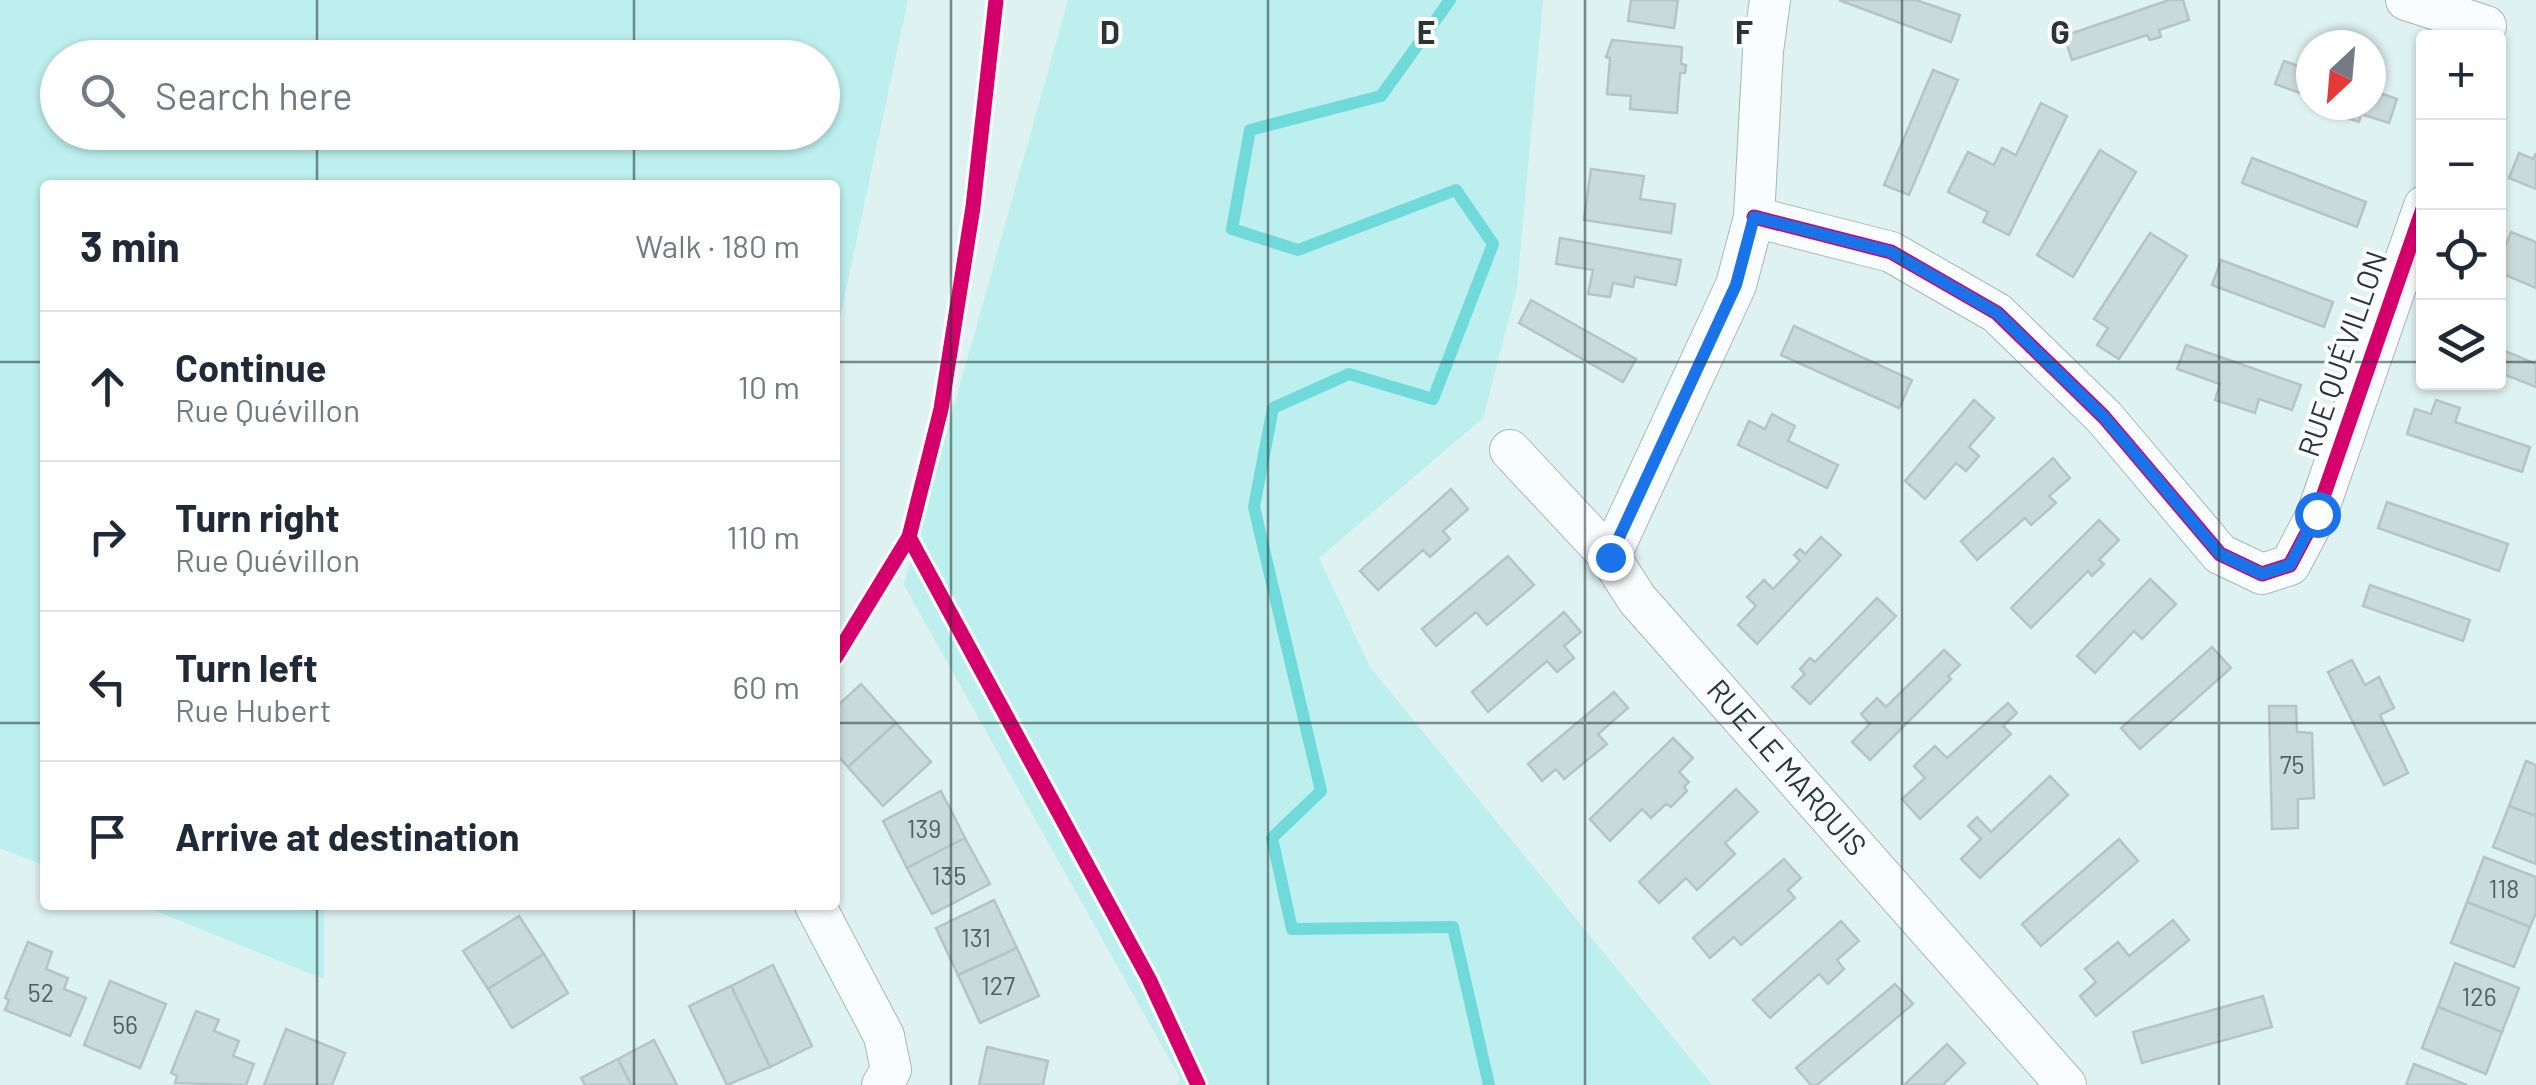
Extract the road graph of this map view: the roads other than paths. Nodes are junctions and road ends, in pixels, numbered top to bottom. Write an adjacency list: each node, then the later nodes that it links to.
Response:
1 (1770, 0): 5 (street)
2 (2406, 0): 3 (street)
3 (2488, 21)
4 (2423, 210): 5 (street, RUE QUÉVILLON)
5 (1754, 217): 7 (street)
6 (1510, 450): 7 (street, RUE LE MARQUIS)
7 (1610, 557): 10 (street, RUE LE MARQUIS)
8 (818, 910): 9 (street)
9 (882, 1085)
10 (2066, 1085)

